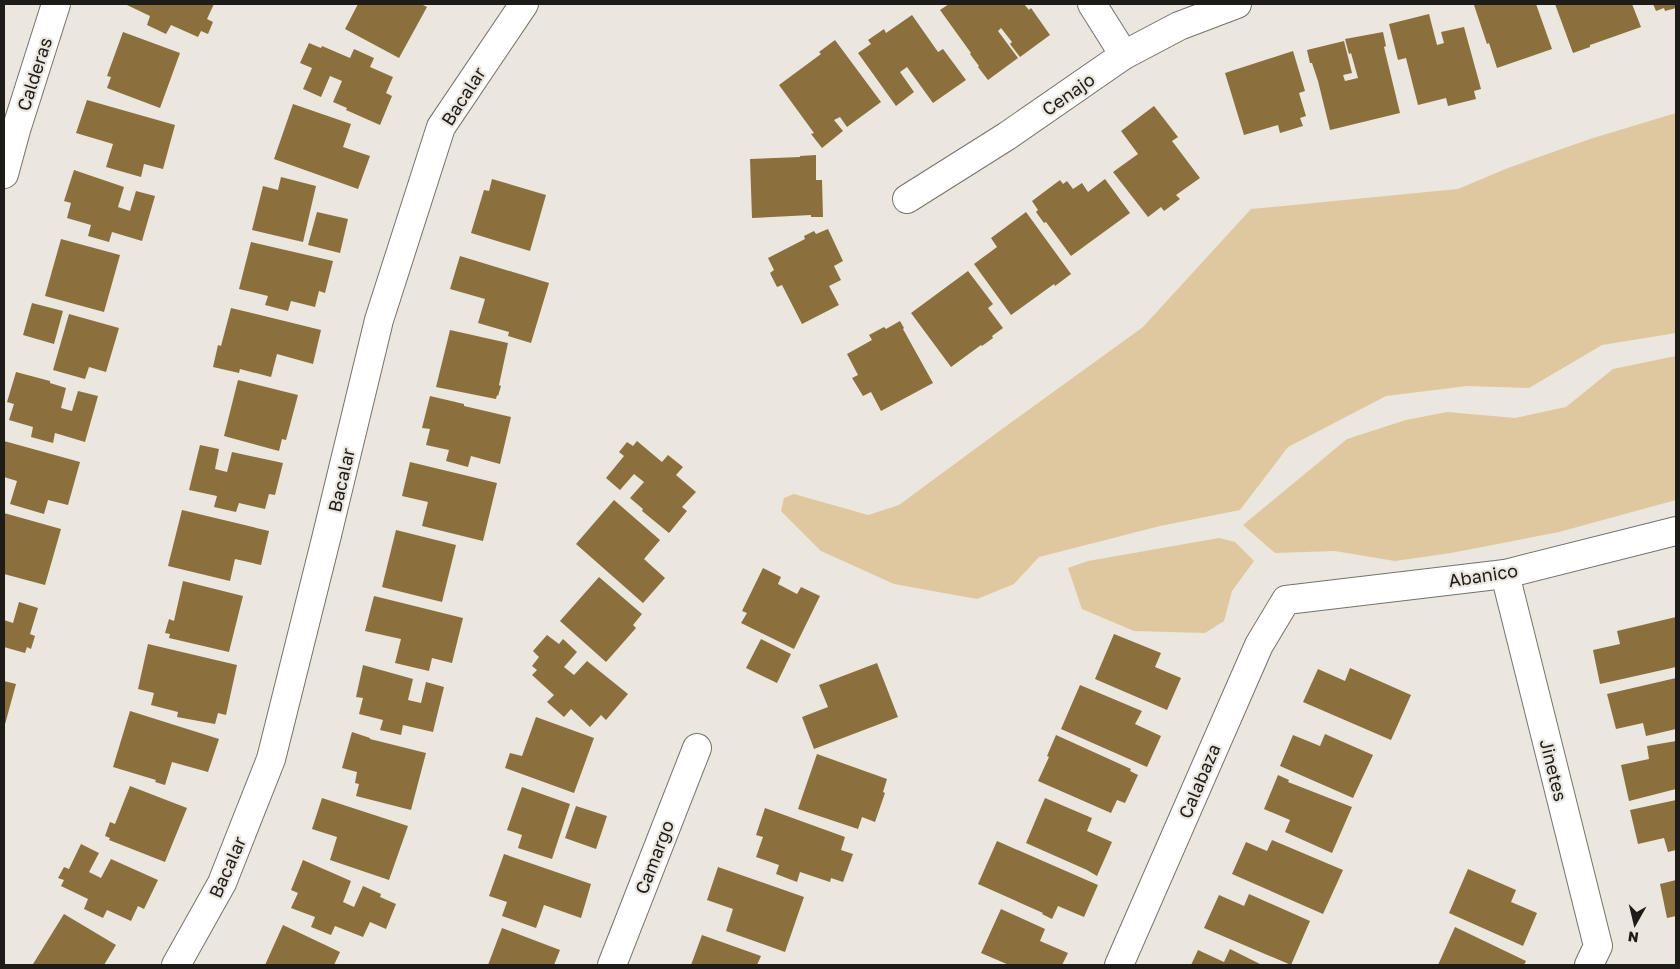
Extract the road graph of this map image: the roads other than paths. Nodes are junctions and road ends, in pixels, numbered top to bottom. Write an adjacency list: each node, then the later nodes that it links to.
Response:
1 (56, 4): 6 (street, Calderas)
2 (524, 4): 12 (street, Bacalar)
3 (1092, 4): 5 (street)
4 (1238, 4): 5 (street, Cenajo)
5 (1124, 55): 7 (street, Cenajo)
6 (4, 174)
7 (907, 199)
8 (1676, 531): 9 (street, Abanico)
9 (1504, 574): 10 (street, Abanico); 15 (street, Jinetes)
10 (1286, 600): 14 (street, Calabaza)
11 (697, 748): 13 (street, Camargo)
12 (176, 965)
13 (612, 965)
14 (1119, 965)
15 (1589, 965)

